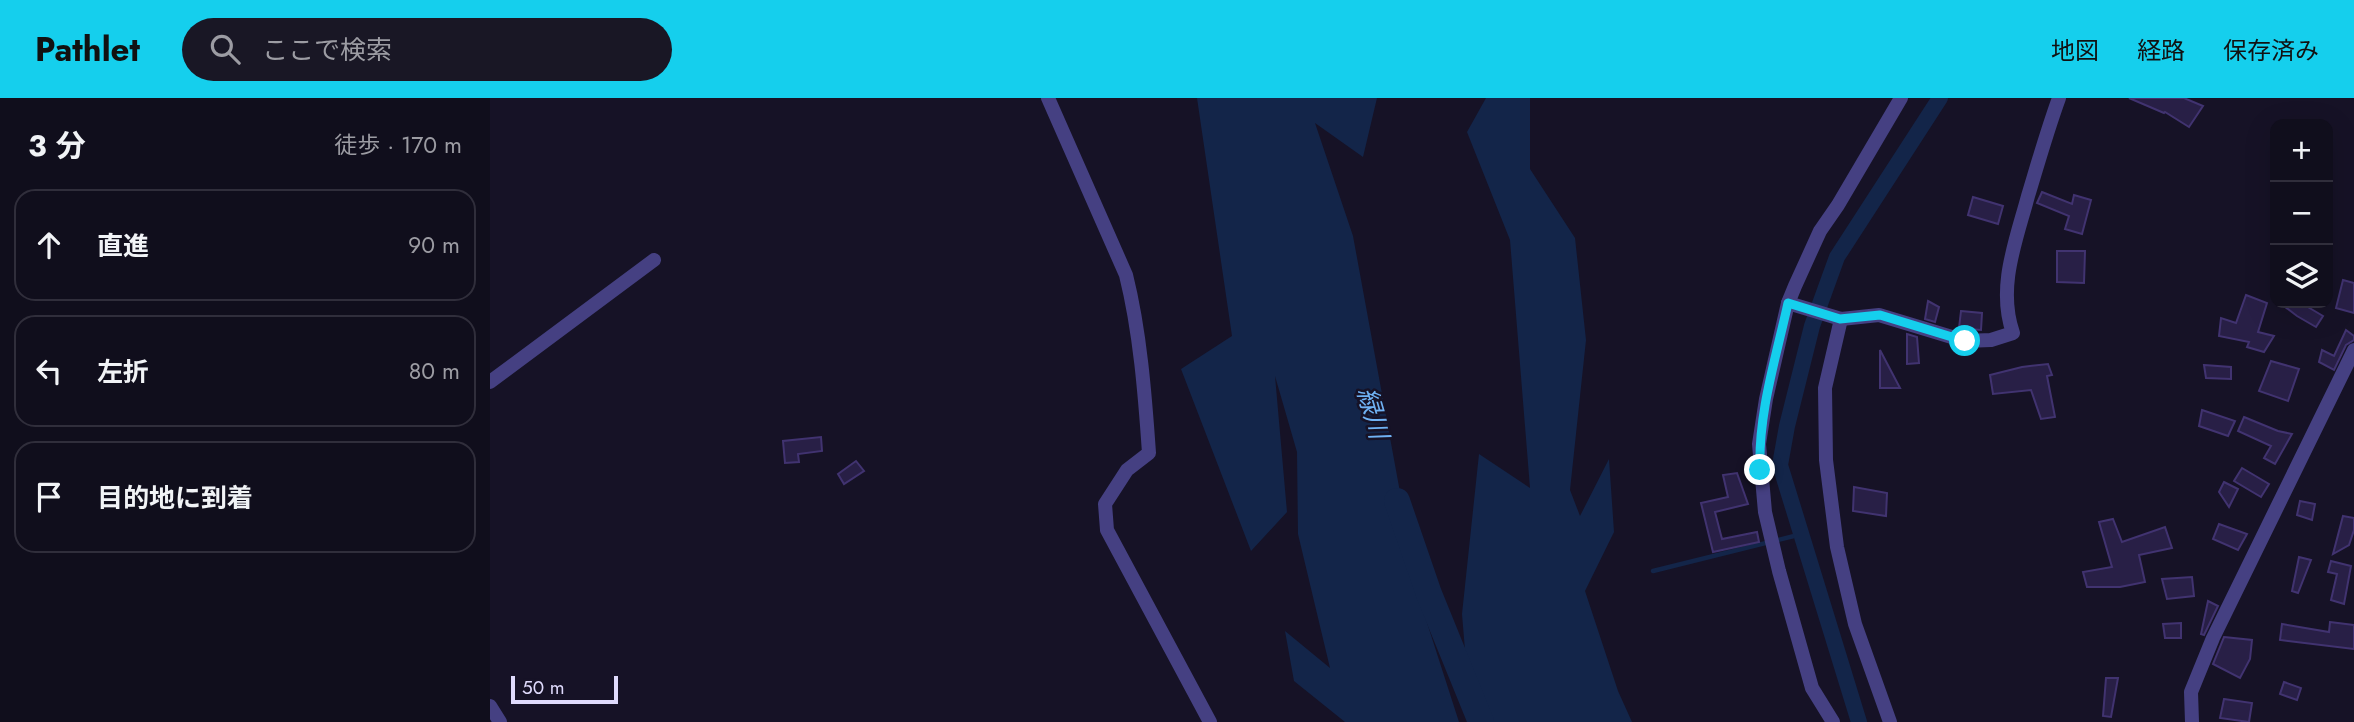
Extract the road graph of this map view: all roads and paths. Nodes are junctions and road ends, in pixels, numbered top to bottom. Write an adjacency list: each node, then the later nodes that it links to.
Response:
1 (1048, 98): 11 (street)
2 (1902, 98): 5 (street)
3 (2059, 98): 6 (street)
4 (654, 260): 8 (street)
5 (1788, 303): 6 (street); 12 (street)
6 (1840, 319): 13 (street)
7 (2354, 350): 14 (street)
8 (490, 382)
9 (490, 706): 10 (street)
10 (500, 722)
11 (1210, 722)
12 (1833, 722)
13 (1890, 722)
14 (2192, 722)

